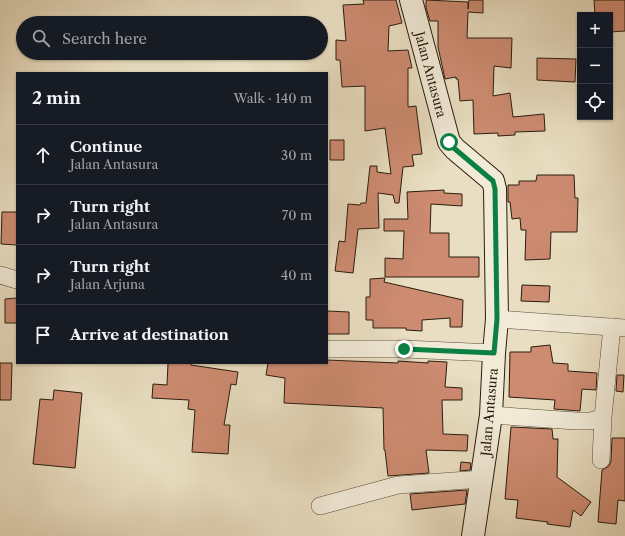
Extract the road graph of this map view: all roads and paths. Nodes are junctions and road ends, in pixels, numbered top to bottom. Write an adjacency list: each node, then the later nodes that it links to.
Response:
1 (411, 0): 4 (main road, Jalan Antasura)
2 (0, 275): 3 (street)
3 (16, 280)
4 (497, 319): 5 (street); 7 (main road, Jalan Antasura)
5 (618, 327): 9 (street)
6 (328, 350): 7 (street)
7 (494, 353): 8 (main road, Jalan Antasura)
8 (491, 415): 9 (street); 11 (main road, Jalan Antasura)
9 (603, 417): 10 (street)
10 (601, 460)
11 (482, 479): 12 (street); 13 (main road, Jalan Antasura)
12 (320, 506)
13 (473, 536)

